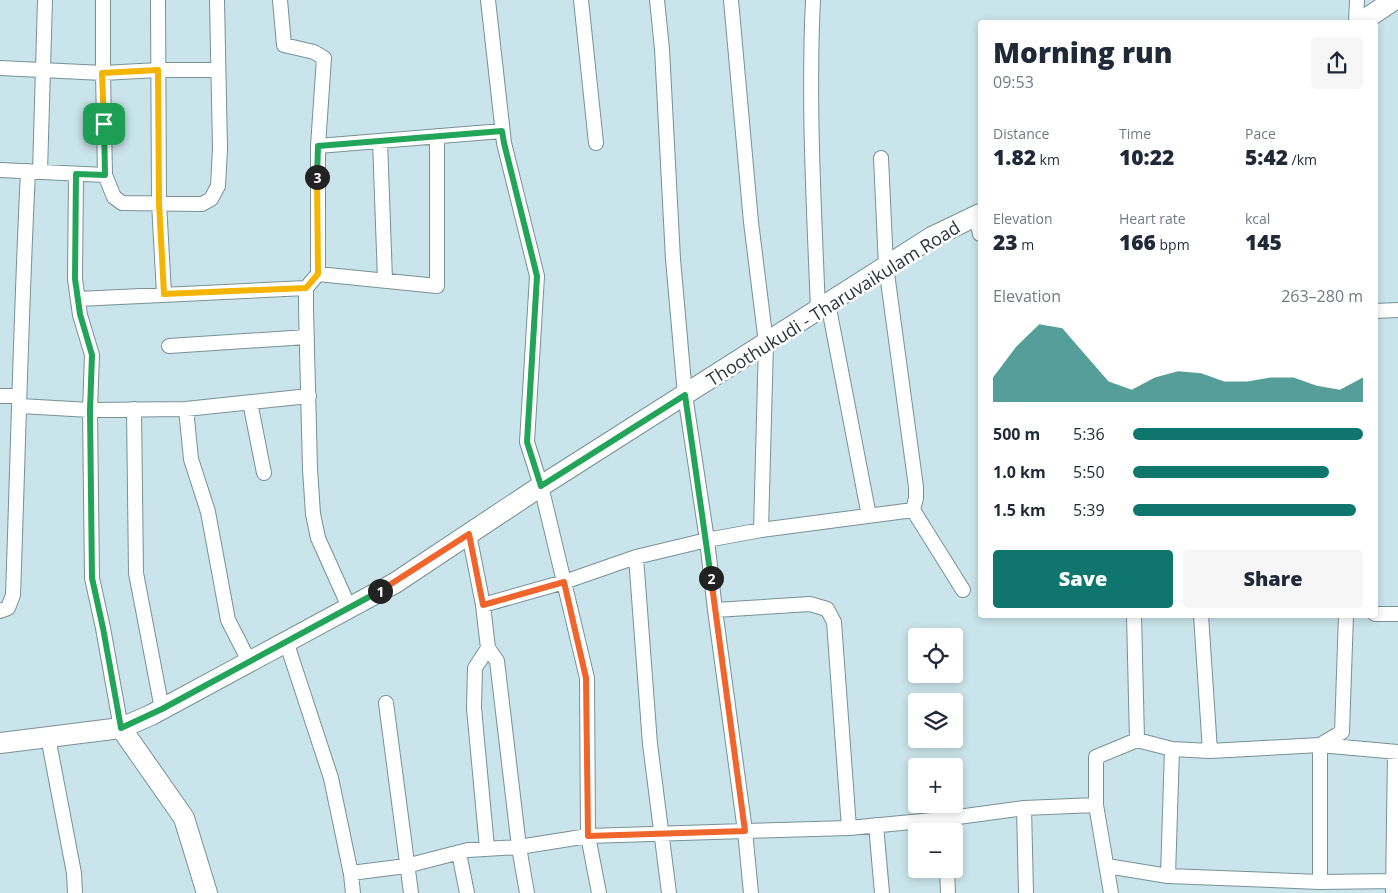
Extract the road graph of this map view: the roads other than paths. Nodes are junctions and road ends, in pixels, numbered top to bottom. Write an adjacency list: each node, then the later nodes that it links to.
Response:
1 (45, 0): 16 (street)
2 (103, 0): 19 (street)
3 (158, 0): 17 (street)
4 (217, 0): 18 (street)
5 (280, 0): 24 (street)
6 (488, 0): 20 (street)
7 (581, 0): 23 (street)
8 (657, 0): 44 (street)
9 (731, 0): 42 (street)
10 (813, 0): 38 (street)
11 (1357, 0): 13 (street)
12 (1394, 0): 14 (main road)
13 (1356, 20)
14 (1364, 20)
15 (0, 68): 16 (street)
16 (43, 70): 19 (street); 27 (street)
17 (158, 70): 18 (street); 19 (street); 30 (street)
18 (217, 70): 30 (street)
19 (102, 73): 29 (street)
20 (502, 131): 21 (street); 53 (street)
21 (437, 136): 22 (street); 34 (street)
22 (380, 141): 24 (street); 34 (street)
23 (596, 143)
24 (318, 146): 33 (street)
25 (881, 158): 32 (street)
26 (0, 170): 27 (street)
27 (34, 171): 28 (street); 47 (street)
28 (76, 174): 29 (street); 37 (street)
29 (105, 175): 30 (street)
30 (159, 203): 36 (street)
31 (978, 221): 32 (main road, Thoothukudi - Tharuvaikulam Road)
32 (886, 266): 38 (main road, Thoothukudi - Tharuvaikulam Road); 54 (street)
33 (318, 274): 34 (street); 35 (street)
34 (385, 280)
35 (306, 288): 36 (street); 41 (street)
36 (164, 294): 37 (street)
37 (78, 299): 51 (street)
38 (823, 307): 42 (main road, Thoothukudi - Tharuvaikulam Road); 55 (street)
39 (1398, 310): 40 (street)
40 (1378, 312)
41 (307, 337): 43 (street); 46 (street)
42 (766, 343): 44 (main road, Thoothukudi - Tharuvaikulam Road); 56 (street)
43 (169, 346)
44 (685, 395): 53 (main road, Thoothukudi - Tharuvaikulam Road); 58 (street)
45 (0, 396): 47 (street)
46 (309, 396): 48 (street); 63 (street)
47 (19, 401): 51 (street); 64 (street)
48 (250, 402): 50 (street); 52 (street)
49 (134, 409): 50 (street); 51 (street); 75 (street)
50 (186, 409): 73 (street)
51 (90, 410): 76 (street)
52 (264, 473)
53 (541, 486): 57 (main road, Thoothukudi - Tharuvaikulam Road); 60 (street)
54 (913, 510): 55 (street); 61 (street)
55 (869, 516): 56 (street)
56 (761, 530): 58 (street)
57 (469, 534): 62 (street); 63 (main road, Thoothukudi - Tharuvaikulam Road)
58 (707, 540): 59 (street); 65 (street)
59 (636, 557): 60 (street); 91 (street)
60 (564, 582): 62 (street); 92 (street)
61 (963, 590)
62 (483, 605): 72 (street)
63 (349, 608): 71 (main road, Thoothukudi - Tharuvaikulam Road)
64 (0, 610)
65 (715, 610): 89 (street); 90 (street)
66 (1378, 614): 67 (street)
67 (1398, 614)
68 (1134, 618): 78 (street)
69 (1201, 618): 82 (street)
70 (1346, 618): 80 (street)
71 (286, 642): 73 (main road, Thoothukudi - Tharuvaikulam Road); 98 (street)
72 (488, 648): 93 (street); 94 (street)
73 (249, 661): 75 (main road, Thoothukudi - Tharuvaikulam Road)
74 (386, 703): 96 (street)
75 (162, 709): 76 (main road, Thoothukudi - Tharuvaikulam Road)
76 (121, 728): 77 (main road, Thoothukudi - Tharuvaikulam Road); 104 (main road)
77 (48, 737): 79 (main road, Thoothukudi - Tharuvaikulam Road); 103 (street)
78 (1137, 740): 81 (street); 84 (street)
79 (0, 743)
80 (1320, 746): 82 (street); 83 (street); 101 (street)
81 (1172, 749): 82 (street); 99 (street)
82 (1210, 751)
83 (1396, 752): 102 (street)
84 (1096, 805): 85 (street); 97 (street)
85 (1024, 808): 86 (street); 114 (street)
86 (953, 823)
87 (876, 826): 88 (street); 89 (street); 112 (street)
88 (908, 826)
89 (849, 828): 90 (street)
90 (745, 831): 91 (street); 111 (street)
91 (661, 832): 92 (street); 110 (street)
92 (588, 836): 93 (street); 109 (street)
93 (519, 847): 94 (street); 108 (street)
94 (487, 848): 95 (street)
95 (459, 853): 96 (street); 107 (street)
96 (406, 866): 98 (street); 106 (street)
97 (1107, 866): 99 (street); 115 (street)
98 (351, 873): 105 (street)
99 (1168, 876): 101 (street)
100 (947, 878): 113 (street)
101 (1320, 882): 102 (street)
102 (1394, 887)
103 (75, 893)
104 (207, 893)
105 (353, 893)
106 (410, 893)
107 (467, 893)
108 (528, 893)
109 (599, 893)
110 (669, 893)
111 (751, 893)
112 (882, 893)
113 (948, 893)
114 (1026, 893)
115 (1112, 893)

